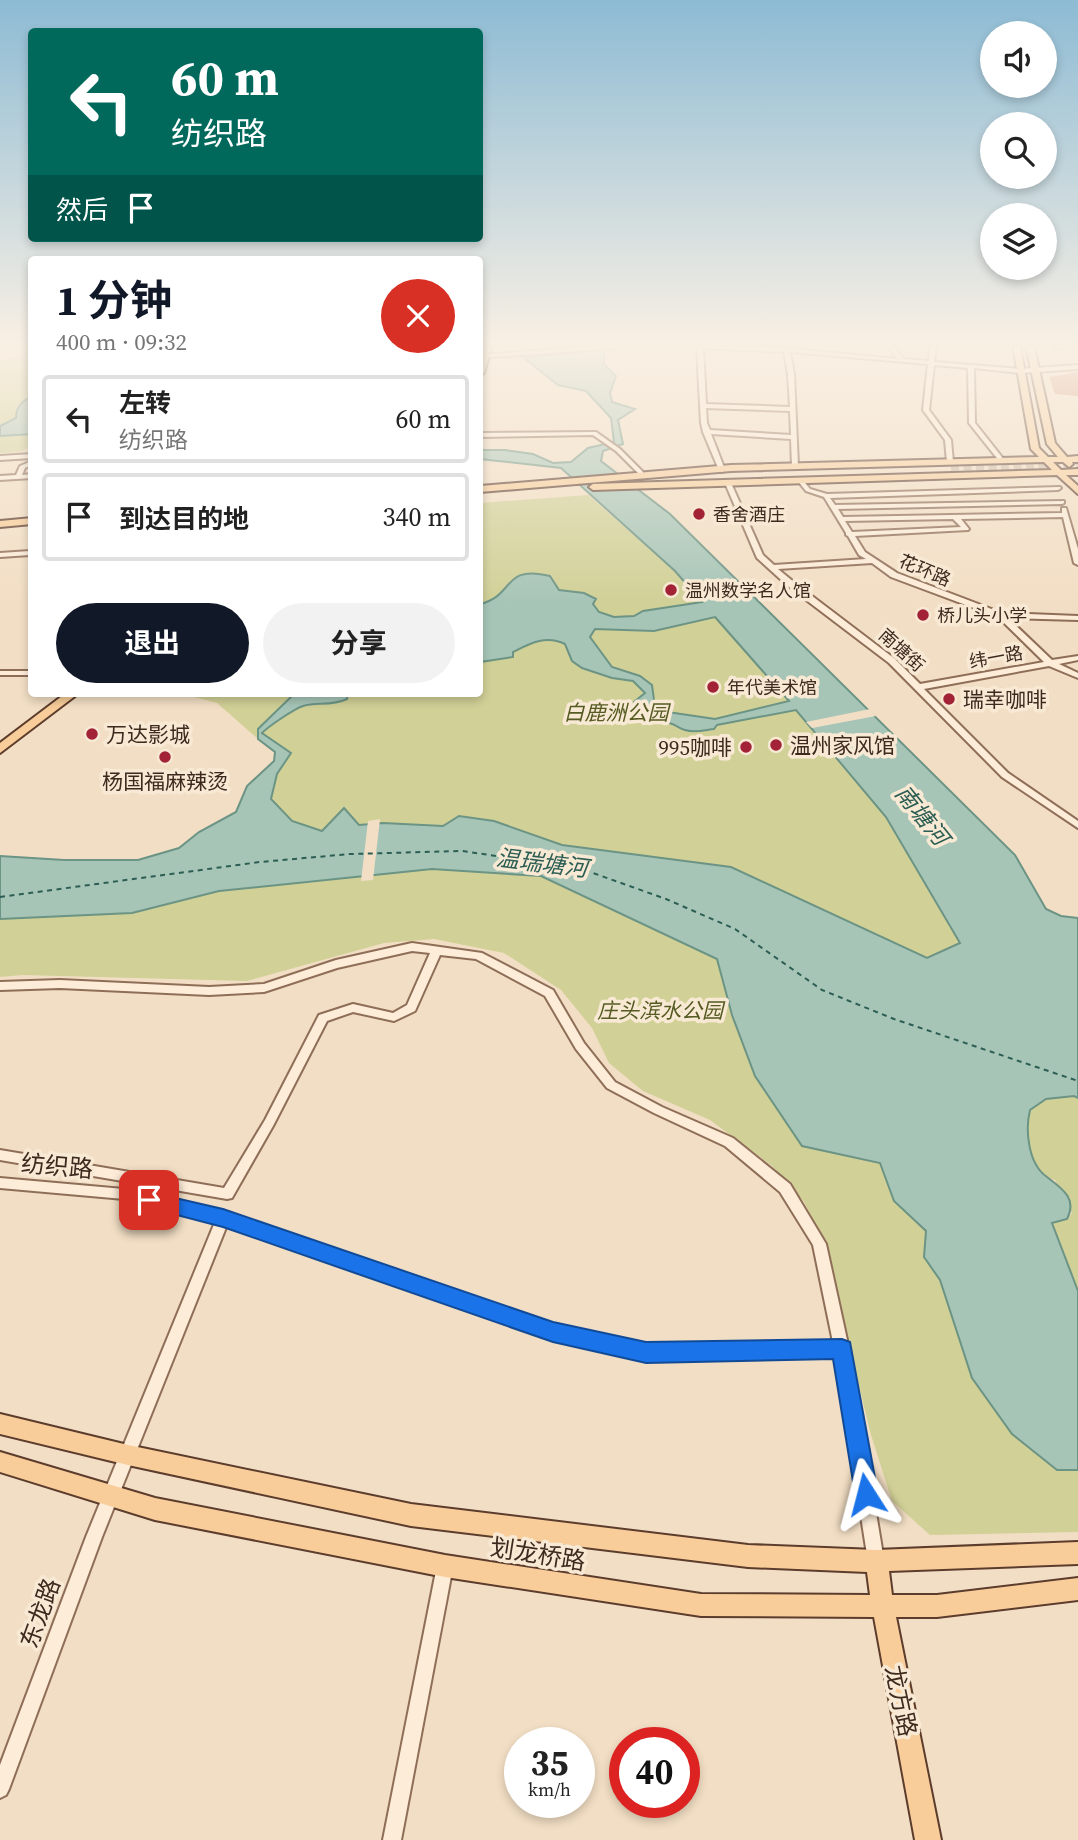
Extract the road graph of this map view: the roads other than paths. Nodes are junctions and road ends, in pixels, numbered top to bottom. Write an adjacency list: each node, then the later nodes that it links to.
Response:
1 (706, 432): 8 (street); 18 (street)
2 (794, 432): 8 (street)
3 (941, 432): 17 (street)
4 (979, 432): 14 (street)
5 (1032, 432): 12 (main road)
6 (1049, 432): 13 (main road)
7 (483, 435): 21 (street)
8 (794, 437): 16 (street)
9 (28, 456): 10 (street)
10 (0, 458)
11 (1078, 458): 13 (main road)
12 (1044, 459): 13 (main road); 14 (main road); 19 (main road)
13 (1067, 459): 22 (main road)
14 (1002, 461): 17 (main road)
15 (28, 465): 23 (street)
16 (795, 466): 17 (main road); 18 (main road)
17 (952, 466): 18 (main road); 27 (main road)
18 (722, 470): 21 (main road)
19 (1058, 472): 22 (main road); 25 (main road); 28 (street); 30 (main road)
20 (1, 473): 23 (street)
21 (641, 473): 29 (main road)
22 (1076, 473)
23 (18, 477): 24 (street)
24 (28, 477)
25 (800, 480): 26 (main road); 31 (street, 花环路)
26 (728, 483): 27 (main road); 47 (street, 南塘街)
27 (650, 484): 32 (main road)
28 (1058, 488): 31 (street); 33 (street)
29 (483, 489)
30 (1078, 491)
31 (826, 496): 34 (street, 花环路)
32 (483, 497)
33 (1062, 502): 34 (street); 35 (street)
34 (832, 507): 37 (street, 花环路)
35 (1065, 515): 36 (street); 46 (street)
36 (956, 518): 37 (street); 42 (street)
37 (839, 519): 42 (street, 花环路)
38 (28, 521): 39 (main road)
39 (0, 524)
40 (28, 529): 41 (main road)
41 (0, 532)
42 (848, 534): 45 (street, 花环路)
43 (28, 553): 44 (street)
44 (0, 555)
45 (872, 561): 47 (street); 48 (street, 花环路)
46 (1078, 564)
47 (772, 567): 55 (street, 南塘街)
48 (1000, 615): 49 (street, 花环路); 51 (street)
49 (1078, 618)
50 (1078, 658): 51 (street, 纬一路)
51 (1050, 663): 54 (street); 55 (street, 纬一路)
52 (0, 673): 53 (street)
53 (28, 673)
54 (1078, 676)
55 (919, 687): 60 (street, 南塘街)
56 (53, 697): 58 (main road)
57 (68, 697): 59 (main road)
58 (0, 737)
59 (0, 749)
60 (1078, 825)
61 (437, 950): 62 (street); 63 (street); 66 (street)
62 (0, 986)
63 (0, 1155)
64 (0, 1183): 65 (street, 纺织路)
65 (223, 1218): 66 (street, 纺织路); 68 (street, 东龙路)
66 (842, 1349): 72 (street)
67 (0, 1424): 68 (main road, 划龙桥路)
68 (128, 1455): 70 (street, 东龙路); 72 (main road, 划龙桥路)
69 (0, 1462): 70 (main road, 划龙桥路)
70 (110, 1497): 73 (main road, 划龙桥路); 76 (street, 东龙路)
71 (1074, 1554): 72 (main road, 划龙桥路)
72 (876, 1561): 75 (main road, 龙方路)
73 (445, 1566): 75 (main road, 划龙桥路); 77 (street)
74 (1078, 1589): 75 (main road, 划龙桥路)
75 (884, 1607): 78 (main road, 龙方路)
76 (0, 1789)
77 (392, 1840)
78 (928, 1840)

